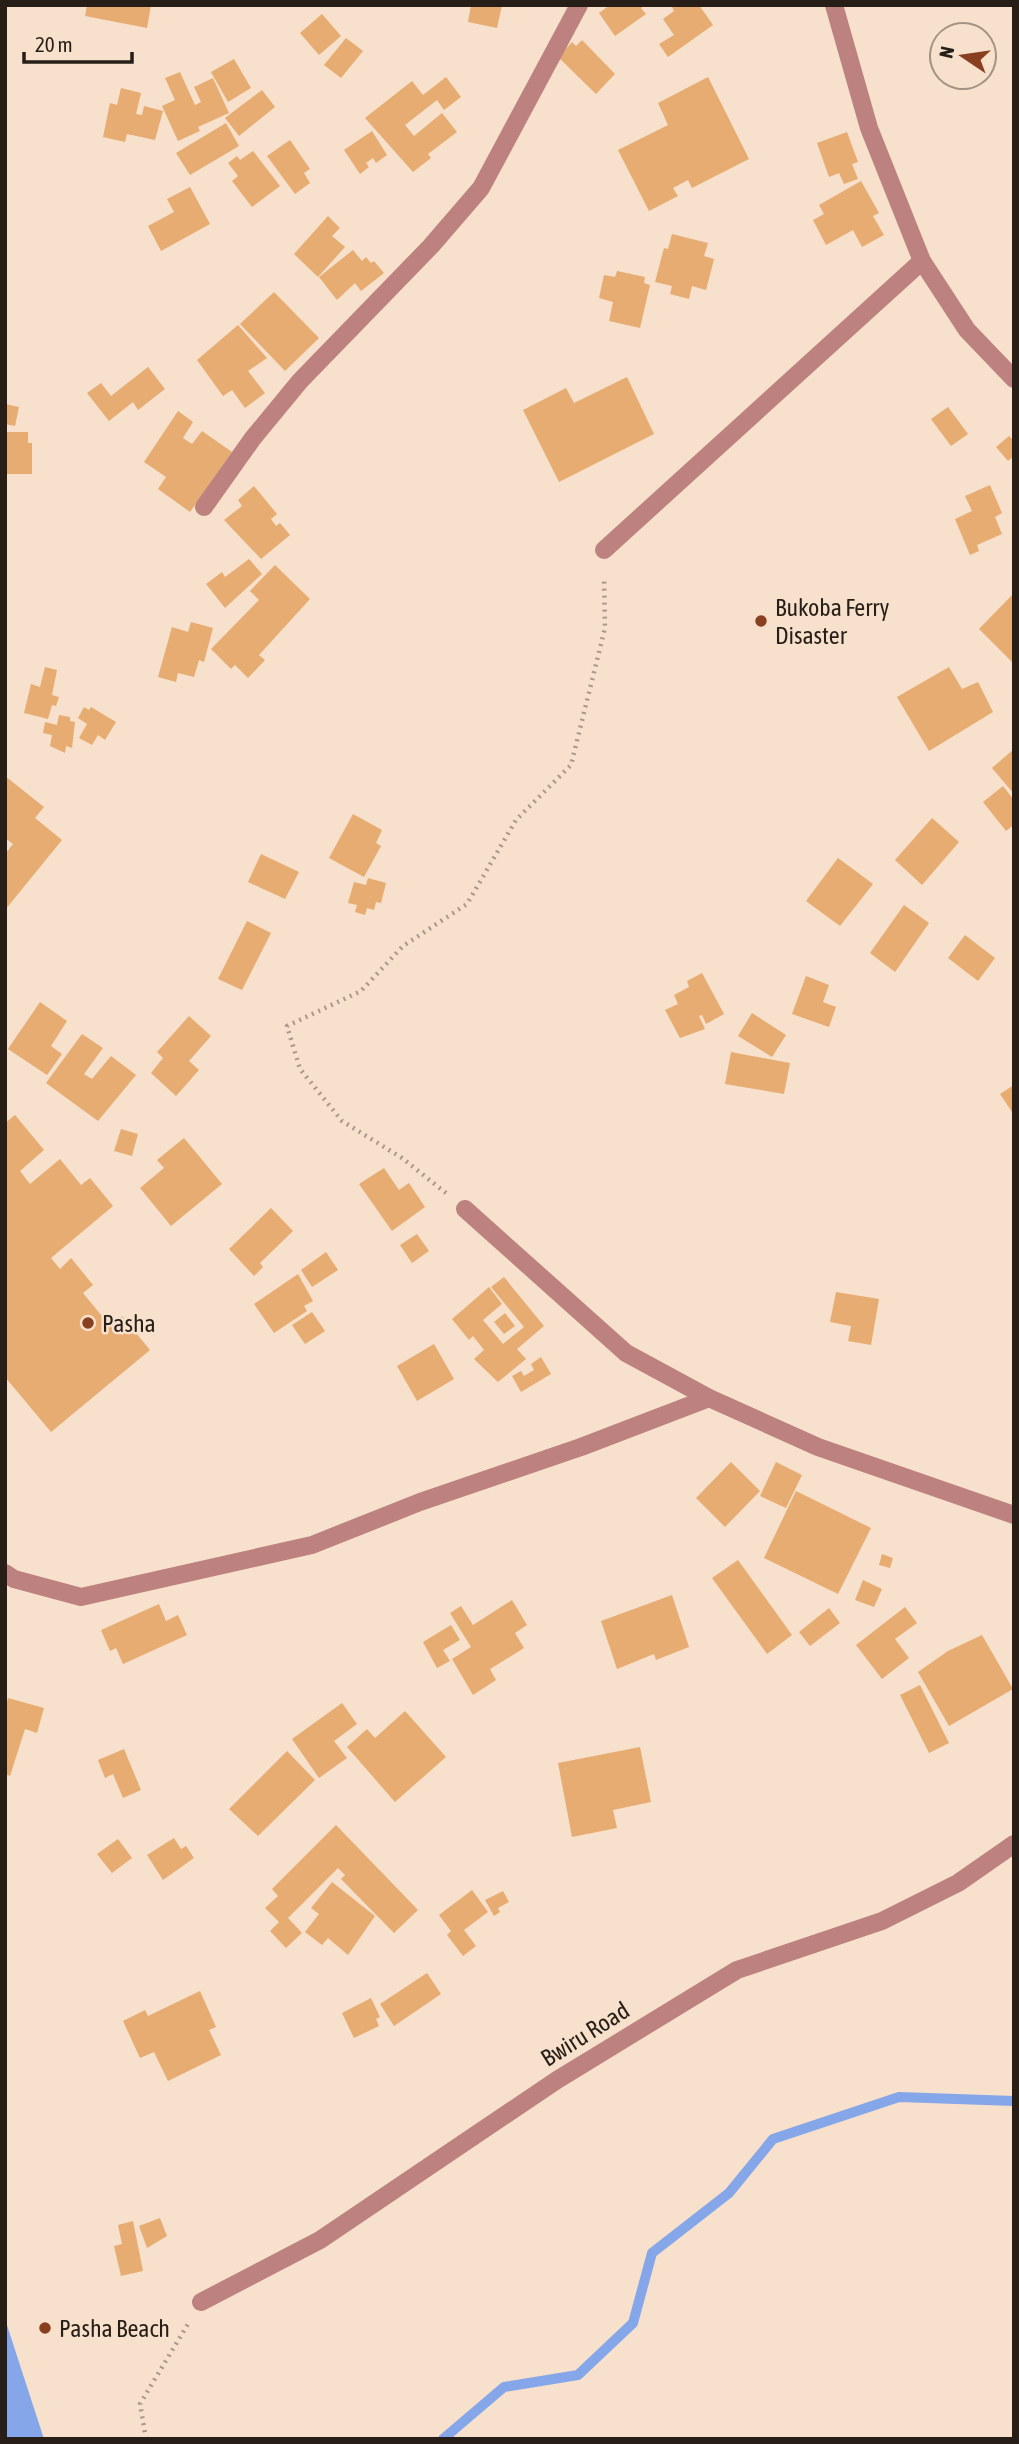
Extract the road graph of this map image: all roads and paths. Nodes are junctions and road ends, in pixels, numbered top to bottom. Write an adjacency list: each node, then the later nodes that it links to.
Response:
1 (579, 5): 5 (street)
2 (834, 5): 3 (street)
3 (922, 261): 4 (street); 6 (street)
4 (1014, 379)
5 (204, 507)
6 (604, 550): 7 (path)
7 (465, 1209): 8 (street)
8 (709, 1398): 9 (street); 10 (street)
9 (1014, 1515)
10 (5, 1573)
11 (1014, 1844): 12 (street, Bwiru Road)
12 (201, 2302): 13 (path)
13 (146, 2439)

